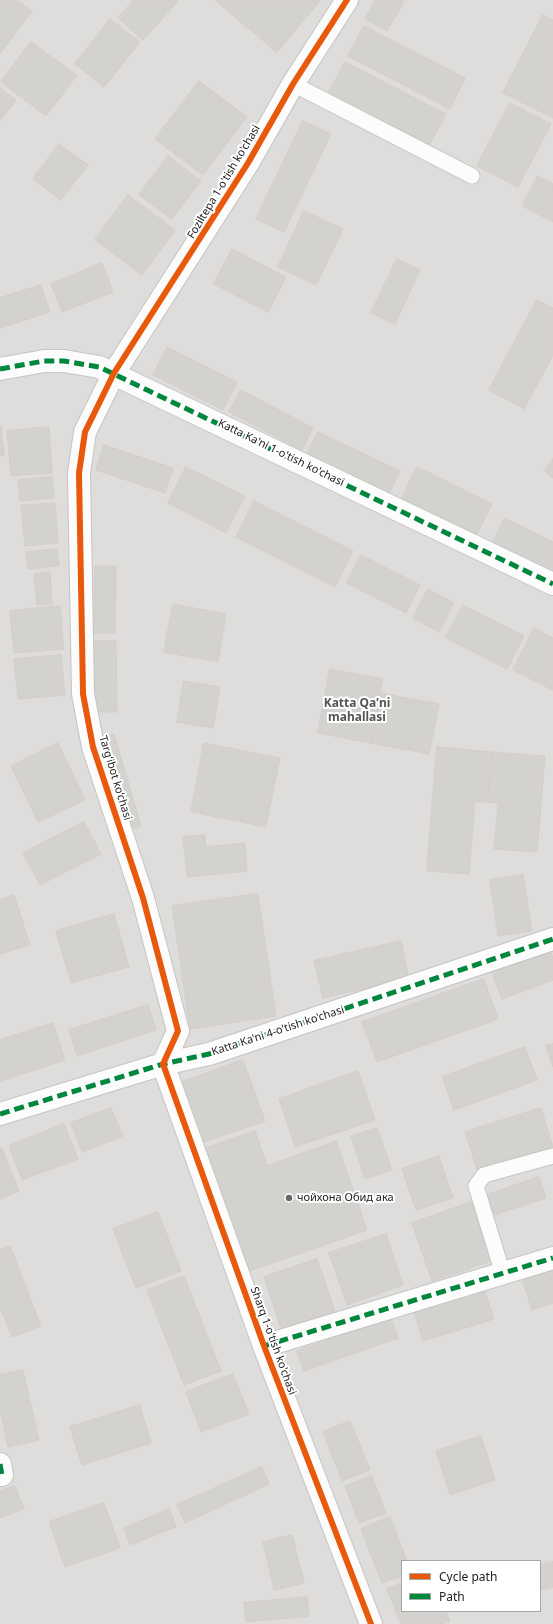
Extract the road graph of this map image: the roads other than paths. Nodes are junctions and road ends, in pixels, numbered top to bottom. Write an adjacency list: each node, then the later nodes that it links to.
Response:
1 (348, 0): 2 (street, Foziltepa 1-o'tish ko'chasi)
2 (293, 84): 3 (lane); 5 (street, Foziltepa 1-o'tish ko'chasi)
3 (472, 176)
4 (0, 369): 5 (street, Katta Ka'ni 1-o'tish ko'chasi)
5 (114, 373): 6 (street, Katta Ka'ni 1-o'tish ko'chasi); 8 (street, Targ‘ibot ko‘chasi)
6 (553, 584)
7 (553, 939): 8 (street, Katta Ka'ni 4-o'tish ko'chasi)
8 (162, 1064): 9 (street, Katta Ka'ni 4-o'tish ko'chasi); 13 (street, Sharq 1-o'tish ko'chasi)
9 (0, 1114)
10 (553, 1156): 12 (lane)
11 (553, 1258): 12 (street)
12 (503, 1274): 13 (street)
13 (264, 1346): 16 (street, Sharq 1-o'tish ko'chasi)
14 (0, 1464): 15 (street)
15 (0, 1475)
16 (370, 1624)

